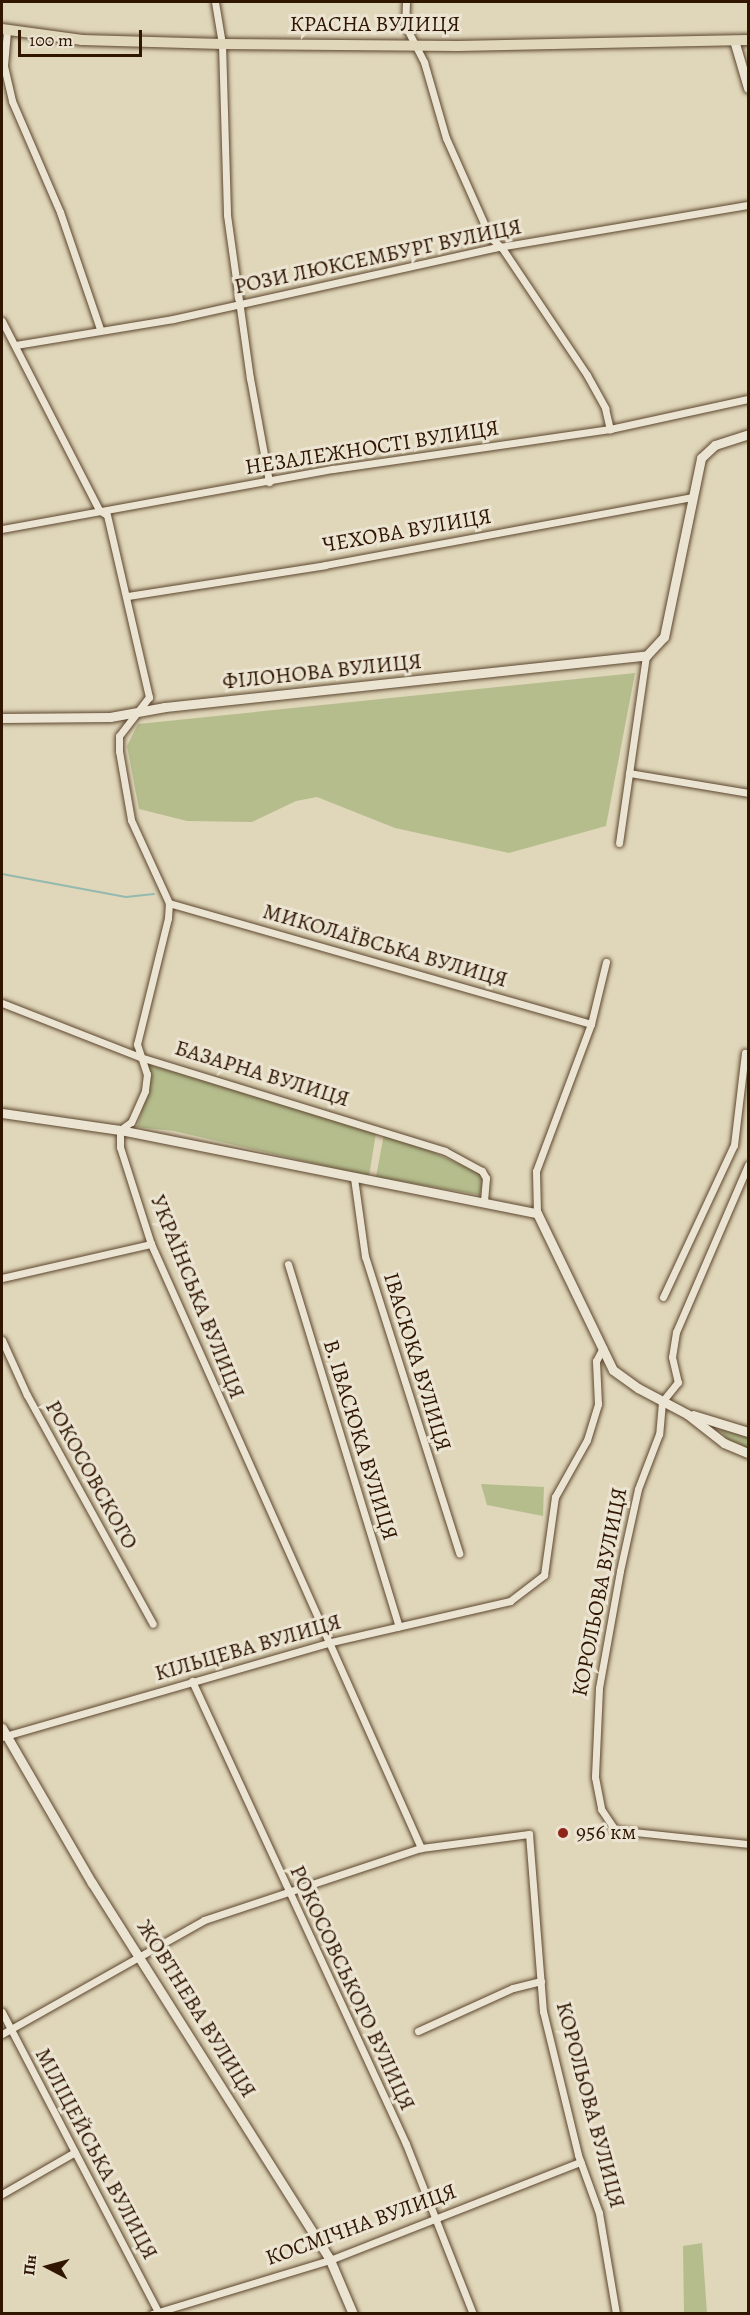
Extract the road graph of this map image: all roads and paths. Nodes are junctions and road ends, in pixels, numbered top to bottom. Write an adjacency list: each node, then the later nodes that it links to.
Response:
1 (215, 2): 6 (street)
2 (406, 2): 7 (street)
3 (4, 30): 6 (main road, КРАСНА ВУЛИЦЯ); 13 (street)
4 (734, 40): 5 (main road, КРАСНА ВУЛИЦЯ); 7 (main road, КРАСНА ВУЛИЦЯ); 8 (main road)
5 (748, 40)
6 (222, 44): 7 (main road, КРАСНА ВУЛИЦЯ); 11 (street)
7 (413, 45): 10 (street)
8 (748, 88)
9 (748, 205): 10 (street, РОЗИ ЛЮКСЕМБУРГ ВУЛИЦЯ)
10 (502, 248): 11 (street, РОЗИ ЛЮКСЕМБУРГ ВУЛИЦЯ); 16 (street)
11 (242, 304): 13 (street, РОЗИ ЛЮКСЕМБУРГ ВУЛИЦЯ); 18 (street)
12 (2, 321): 14 (street)
13 (100, 329): 14 (street, РОЗИ ЛЮКСЕМБУРГ ВУЛИЦЯ)
14 (16, 345): 20 (street)
15 (748, 399): 16 (street, НЕЗАЛЕЖНОСТІ ВУЛИЦЯ)
16 (610, 429): 18 (street, НЕЗАЛЕЖНОСТІ ВУЛИЦЯ)
17 (748, 434): 19 (main road)
18 (269, 482): 20 (street, НЕЗАЛЕЖНОСТІ ВУЛИЦЯ)
19 (691, 497): 22 (street, ЧЕХОВА ВУЛИЦЯ); 23 (main road)
20 (99, 510): 21 (street, НЕЗАЛЕЖНОСТІ ВУЛИЦЯ); 22 (street)
21 (2, 528)
22 (128, 596): 24 (street)
23 (646, 656): 24 (main road, ФІЛОНОВА ВУЛИЦЯ); 26 (street)
24 (136, 712): 25 (main road, ФІЛОНОВА ВУЛИЦЯ); 29 (street)
25 (2, 718)
26 (629, 773): 27 (street); 28 (street)
27 (748, 793)
28 (619, 843)
29 (169, 903): 32 (street, МИКОЛАЇВСЬКА ВУЛИЦЯ); 34 (street)
30 (606, 962): 32 (street)
31 (2, 1003): 34 (street, БАЗАРНА ВУЛИЦЯ)
32 (591, 1024): 40 (street)
33 (745, 1053): 44 (street)
34 (140, 1058): 36 (street); 39 (street, БАЗАРНА ВУЛИЦЯ)
35 (2, 1113): 36 (main road)
36 (120, 1130): 38 (main road); 41 (street, УКРАЇНСЬКА ВУЛИЦЯ)
37 (748, 1165): 47 (street, КОРОЛЬОВА ВУЛИЦЯ)
38 (354, 1178): 39 (main road); 51 (street, ІВАСЮКА ВУЛИЦЯ)
39 (484, 1200): 40 (main road)
40 (537, 1213): 46 (main road)
41 (151, 1244): 43 (street); 54 (street, УКРАЇНСЬКА ВУЛИЦЯ)
42 (288, 1264): 53 (street, В. ІВАСЮКА ВУЛИЦЯ)
43 (2, 1278)
44 (663, 1297)
45 (2, 1340): 52 (street, РОКОСОВСКОГО)
46 (603, 1348): 47 (main road); 53 (street, КІЛЬЦЕВА ВУЛИЦЯ)
47 (662, 1402): 48 (main road); 57 (street, КОРОЛЬОВА ВУЛИЦЯ)
48 (687, 1414): 49 (main road); 50 (main road)
49 (748, 1432)
50 (748, 1453)
51 (459, 1553)
52 (153, 1624)
53 (399, 1626): 54 (street, КІЛЬЦЕВА ВУЛИЦЯ)
54 (327, 1643): 55 (street, КІЛЬЦЕВА ВУЛИЦЯ); 58 (street, УКРАЇНСЬКА ВУЛИЦЯ)
55 (192, 1682): 56 (street, КІЛЬЦЕВА ВУЛИЦЯ); 59 (street, РОКОСОВСЬКОГО ВУЛИЦЯ)
56 (3, 1734): 60 (main road, ЖОВТНЕВА ВУЛИЦЯ)
57 (748, 1844)
58 (421, 1848): 59 (street); 61 (street, КОРОЛЬОВА ВУЛИЦЯ)
59 (286, 1891): 60 (street); 69 (street, РОКОСОВСЬКОГО ВУЛИЦЯ)
60 (141, 1957): 63 (street); 70 (main road, ЖОВТНЕВА ВУЛИЦЯ)
61 (541, 1981): 64 (street); 67 (street, КОРОЛЬОВА ВУЛИЦЯ)
62 (2, 2012): 63 (street, МІЛІЦЕЙСЬКА ВУЛИЦЯ)
63 (11, 2029): 65 (street); 66 (street, МІЛІЦЕЙСЬКА ВУЛИЦЯ)
64 (418, 2031)
65 (2, 2034)
66 (75, 2152): 68 (street); 71 (street, МІЛІЦЕЙСЬКА ВУЛИЦЯ)
67 (580, 2162): 69 (street, КОСМІЧНА ВУЛИЦЯ); 74 (street, КОРОЛЬОВА ВУЛИЦЯ)
68 (2, 2194)
69 (435, 2218): 70 (street, КОСМІЧНА ВУЛИЦЯ); 73 (street, РОКОСОВСЬКОГО ВУЛИЦЯ)
70 (330, 2260): 71 (street, КОСМІЧНА ВУЛИЦЯ); 72 (main road, ЖОВТНЕВА ВУЛИЦЯ)
71 (156, 2312)
72 (353, 2313)
73 (473, 2313)
74 (616, 2313)

